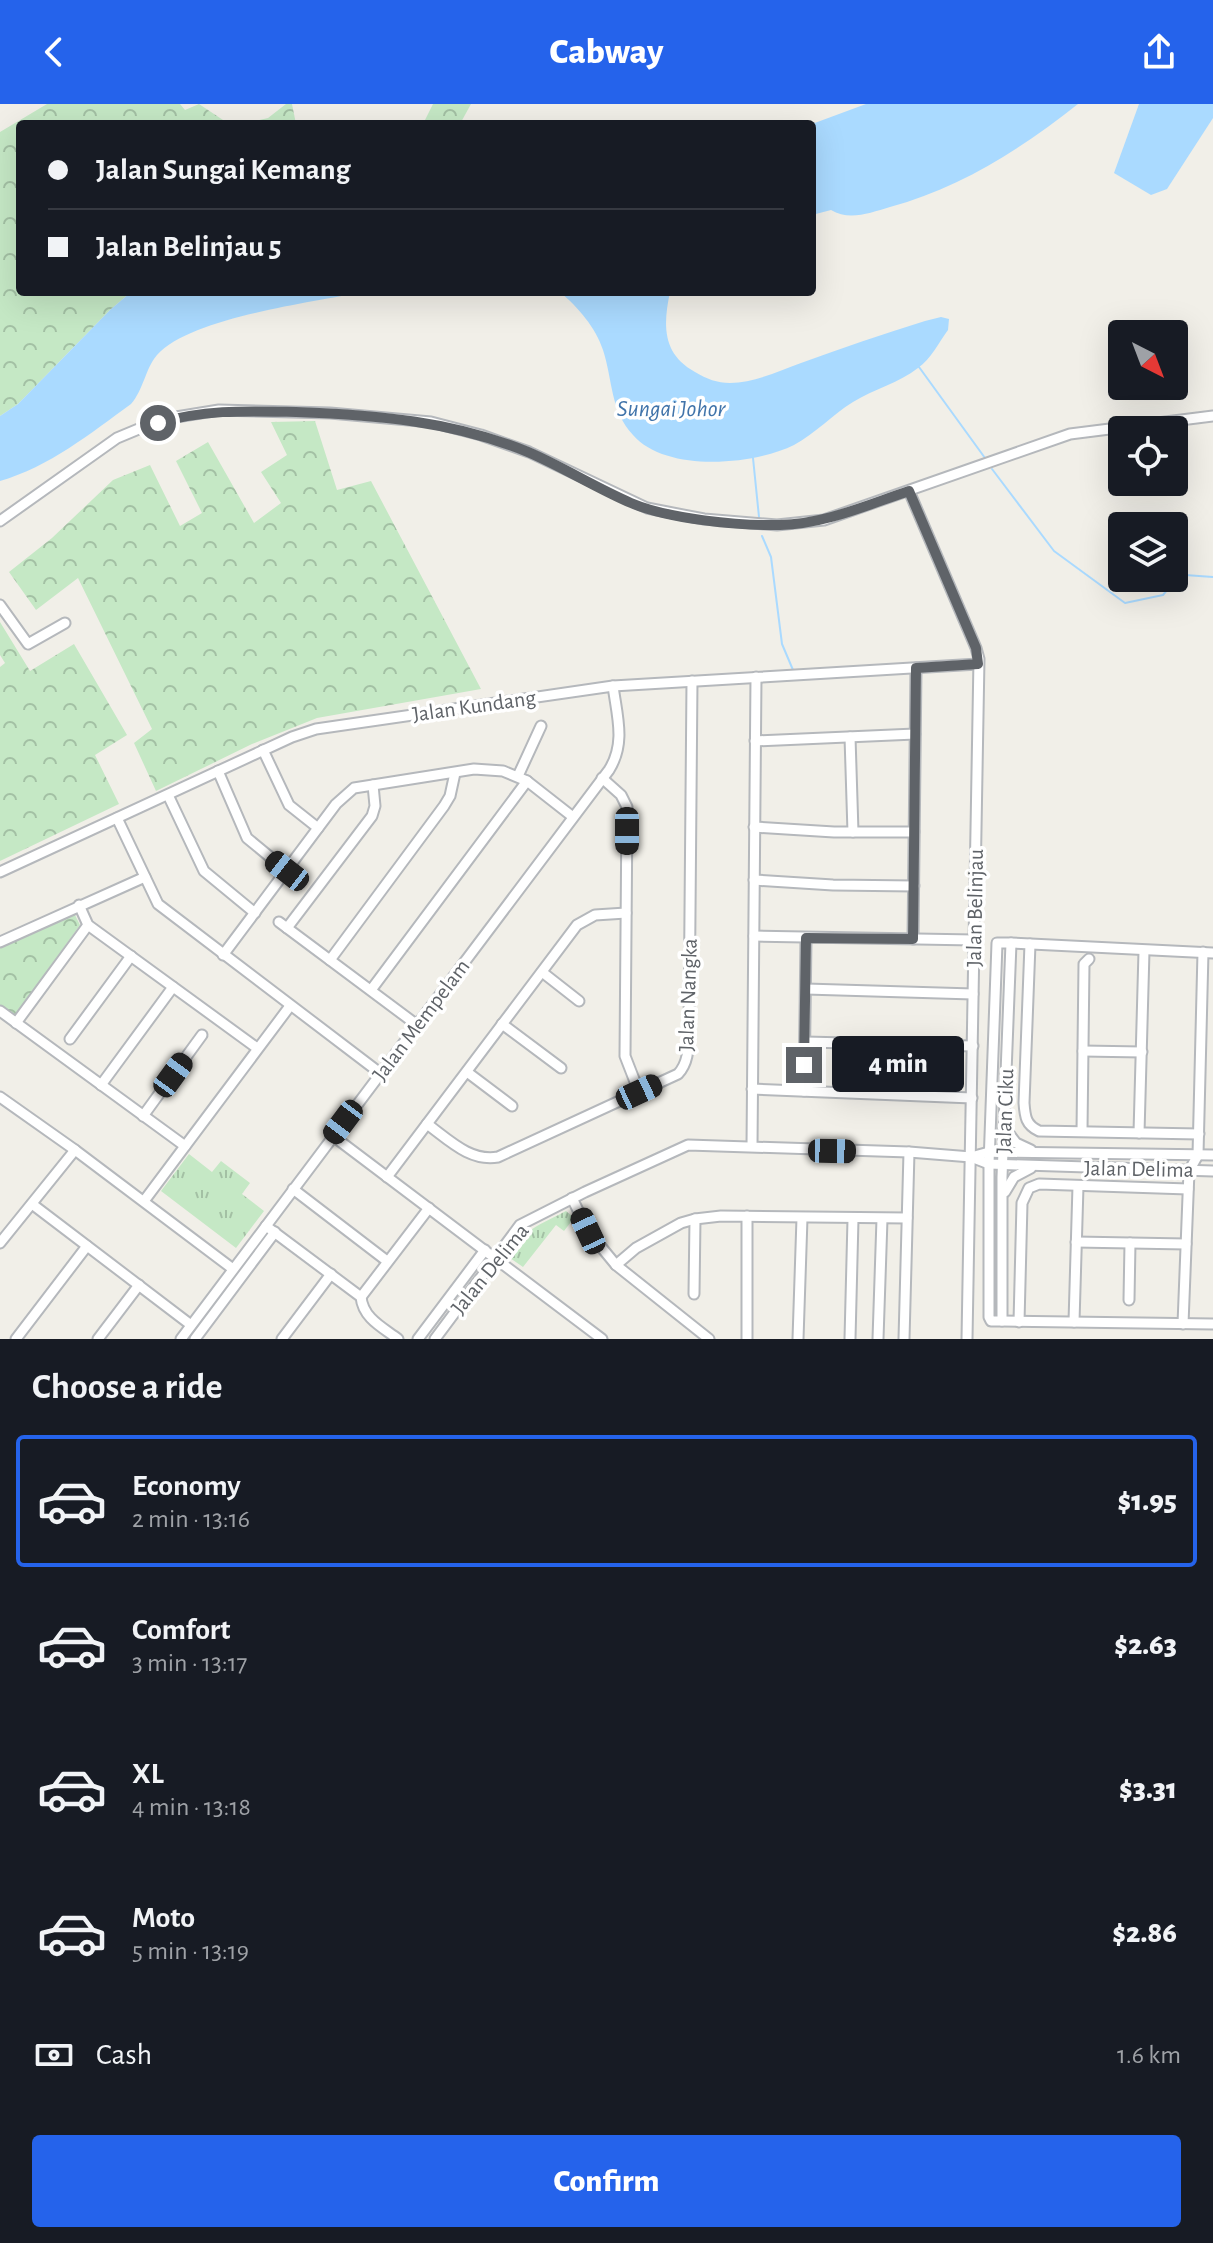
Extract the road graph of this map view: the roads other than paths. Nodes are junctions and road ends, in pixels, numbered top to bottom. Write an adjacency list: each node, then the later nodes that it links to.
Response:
1 (1213, 416): 2 (street)
2 (909, 491): 3 (street); 6 (street, Jalan Belinjau)
3 (0, 521)
4 (0, 605): 5 (street)
5 (65, 623)
6 (978, 664): 7 (street, Jalan Kundang); 40 (street, Jalan Belinjau)
7 (916, 668): 8 (street, Jalan Kundang); 12 (street)
8 (756, 677): 9 (street, Jalan Kundang); 14 (street)
9 (692, 681): 10 (street, Jalan Kundang); 76 (street, Jalan Nangka)
10 (613, 686): 15 (street, Jalan Kundang); 19 (street, Jalan Mempelam)
11 (541, 726): 18 (street)
12 (915, 734): 13 (street); 27 (street)
13 (850, 737): 14 (street); 26 (street)
14 (755, 741): 24 (street)
15 (263, 750): 16 (street, Jalan Kundang); 25 (street)
16 (218, 771): 21 (street, Jalan Kundang); 28 (street)
17 (455, 773): 18 (street); 20 (street); 49 (street)
18 (523, 778): 22 (street); 53 (street)
19 (602, 778): 22 (street, Jalan Mempelam); 35 (street)
20 (373, 785): 25 (street); 49 (street)
21 (168, 795): 23 (street, Jalan Kundang); 34 (street)
22 (573, 817): 60 (street, Jalan Mempelam)
23 (117, 818): 29 (street, Jalan Kundang); 30 (street)
24 (754, 827): 26 (street); 31 (street)
25 (318, 828): 28 (street)
26 (853, 832): 27 (street)
27 (914, 832): 32 (street)
28 (287, 871): 34 (street)
29 (0, 872)
30 (145, 877): 33 (street); 46 (street)
31 (754, 880): 32 (street); 37 (street)
32 (914, 886): 39 (street)
33 (79, 905): 36 (street); 41 (street)
34 (255, 913): 46 (street)
35 (626, 913): 50 (street); 76 (street)
36 (88, 925): 47 (street); 58 (street)
37 (754, 936): 38 (street); 74 (street)
38 (806, 938): 39 (street); 52 (street)
39 (913, 939): 40 (street)
40 (974, 940): 54 (street, Jalan Belinjau)
41 (0, 942)
42 (1011, 943): 43 (street); 82 (street, Jalan Ciku); 91 (street, Jalan Ciku)
43 (1030, 944): 44 (street); 83 (street)
44 (1144, 951): 45 (street); 69 (street)
45 (1208, 952): 61 (street)
46 (223, 955): 56 (street)
47 (131, 956): 51 (street); 64 (street)
48 (1089, 959): 68 (street)
49 (330, 960): 53 (street)
50 (542, 972): 55 (street); 59 (street)
51 (173, 987): 67 (street); 73 (street)
52 (806, 989): 54 (street); 65 (street)
53 (371, 990): 60 (street)
54 (973, 994): 66 (street, Jalan Belinjau)
55 (579, 1001)
56 (290, 1006): 67 (street); 72 (street)
57 (0, 1011): 58 (street)
58 (16, 1023): 73 (street)
59 (502, 1024): 70 (street); 71 (street)
60 (417, 1025): 72 (street, Jalan Mempelam)
61 (1200, 1029): 62 (street); 85 (street)
62 (1213, 1030)
63 (202, 1035): 80 (street)
64 (70, 1039)
65 (805, 1042): 66 (street); 75 (street)
66 (973, 1046): 78 (street, Jalan Belinjau)
67 (257, 1048): 87 (street)
68 (1083, 1051): 69 (street); 83 (street)
69 (1142, 1052): 84 (street)
70 (561, 1068)
71 (467, 1072): 79 (street); 81 (street)
72 (380, 1073): 86 (street, Jalan Mempelam)
73 (101, 1085): 80 (street)
74 (752, 1089): 75 (street); 88 (street)
75 (804, 1091): 78 (street)
76 (639, 1092): 81 (street, Jalan Nangka)
77 (0, 1097): 89 (street)
78 (972, 1098): 96 (street, Jalan Belinjau)
79 (512, 1106)
80 (143, 1116): 87 (street)
81 (427, 1124): 102 (street)
82 (1004, 1127): 92 (street, Jalan Ciku); 93 (street)
83 (1082, 1131): 84 (street)
84 (1139, 1133): 85 (street)
85 (1199, 1134): 94 (street)
86 (333, 1136): 102 (street); 104 (street, Jalan Mempelam)
87 (185, 1146): 107 (street)
88 (752, 1146): 90 (street, Jalan Delima); 106 (street, Jalan Delima)
89 (75, 1150): 107 (street); 109 (street)
90 (909, 1152): 96 (street, Jalan Delima); 113 (street)
91 (989, 1152): 92 (street, Jalan Delima); 96 (street, Jalan Delima); 97 (street, Jalan Ciku)
92 (1003, 1152): 93 (street, Jalan Delima); 98 (street, Jalan Ciku)
93 (1037, 1153): 94 (street, Jalan Delima)
94 (1198, 1155): 95 (street, Jalan Delima); 100 (street)
95 (1213, 1155)
96 (971, 1157): 97 (street, Jalan Delima); 156 (street, Jalan Belinjau)
97 (989, 1164): 98 (street, Jalan Delima); 134 (street, Jalan Ciku)
98 (1003, 1165): 99 (street, Jalan Delima); 108 (street, Jalan Ciku)
99 (1038, 1166): 100 (street, Jalan Delima); 108 (street)
100 (1189, 1171): 101 (street, Jalan Delima); 105 (street)
101 (1213, 1171)
102 (387, 1177): 110 (street)
103 (1078, 1186): 105 (street); 119 (street); 135 (street)
104 (293, 1189): 117 (street, Jalan Mempelam); 126 (street)
105 (1188, 1189): 122 (street)
106 (572, 1198): 125 (street, Jalan Delima); 127 (street)
107 (144, 1201): 128 (street)
108 (1002, 1203): 134 (street, Jalan Ciku)
109 (32, 1204): 120 (street); 123 (street)
110 (429, 1208): 124 (street); 126 (street)
111 (747, 1216): 112 (street); 114 (street); 151 (street)
112 (802, 1218): 115 (street); 152 (street)
113 (907, 1218): 116 (street); 155 (street)
114 (695, 1219): 127 (street); 131 (street)
115 (853, 1219): 116 (street); 153 (street)
116 (882, 1219): 154 (street)
117 (266, 1226): 118 (street); 128 (street, Jalan Mempelam)
118 (275, 1232): 129 (street); 145 (street)
119 (1076, 1242): 121 (street); 136 (street)
120 (0, 1243)
121 (1130, 1243): 122 (street); 133 (street)
122 (1186, 1244): 137 (street)
123 (87, 1246): 130 (street); 142 (street)
124 (485, 1250): 125 (street); 148 (street, Jalan Delima)
125 (495, 1258): 141 (street); 149 (street, Jalan Delima)
126 (387, 1261): 132 (street)
127 (616, 1265): 150 (street)
128 (233, 1269): 139 (street, Jalan Mempelam)
129 (331, 1274): 132 (street); 146 (street)
130 (139, 1285): 139 (street); 143 (street)
131 (694, 1294)
132 (361, 1297): 140 (street)
133 (1129, 1300)
134 (1002, 1321): 135 (street)
135 (1019, 1322): 136 (street)
136 (1074, 1322): 137 (street)
137 (1183, 1324): 138 (street)
138 (1213, 1324)
139 (191, 1325): 144 (street, Jalan Mempelam)
140 (387, 1335): 147 (street)
141 (596, 1337)
142 (16, 1339)
143 (98, 1339)
144 (181, 1339)
145 (195, 1339)
146 (282, 1339)
147 (398, 1339)
148 (418, 1339)
149 (435, 1339)
150 (709, 1339)
151 (747, 1339)
152 (798, 1339)
153 (850, 1339)
154 (878, 1339)
155 (904, 1339)
156 (967, 1339)

